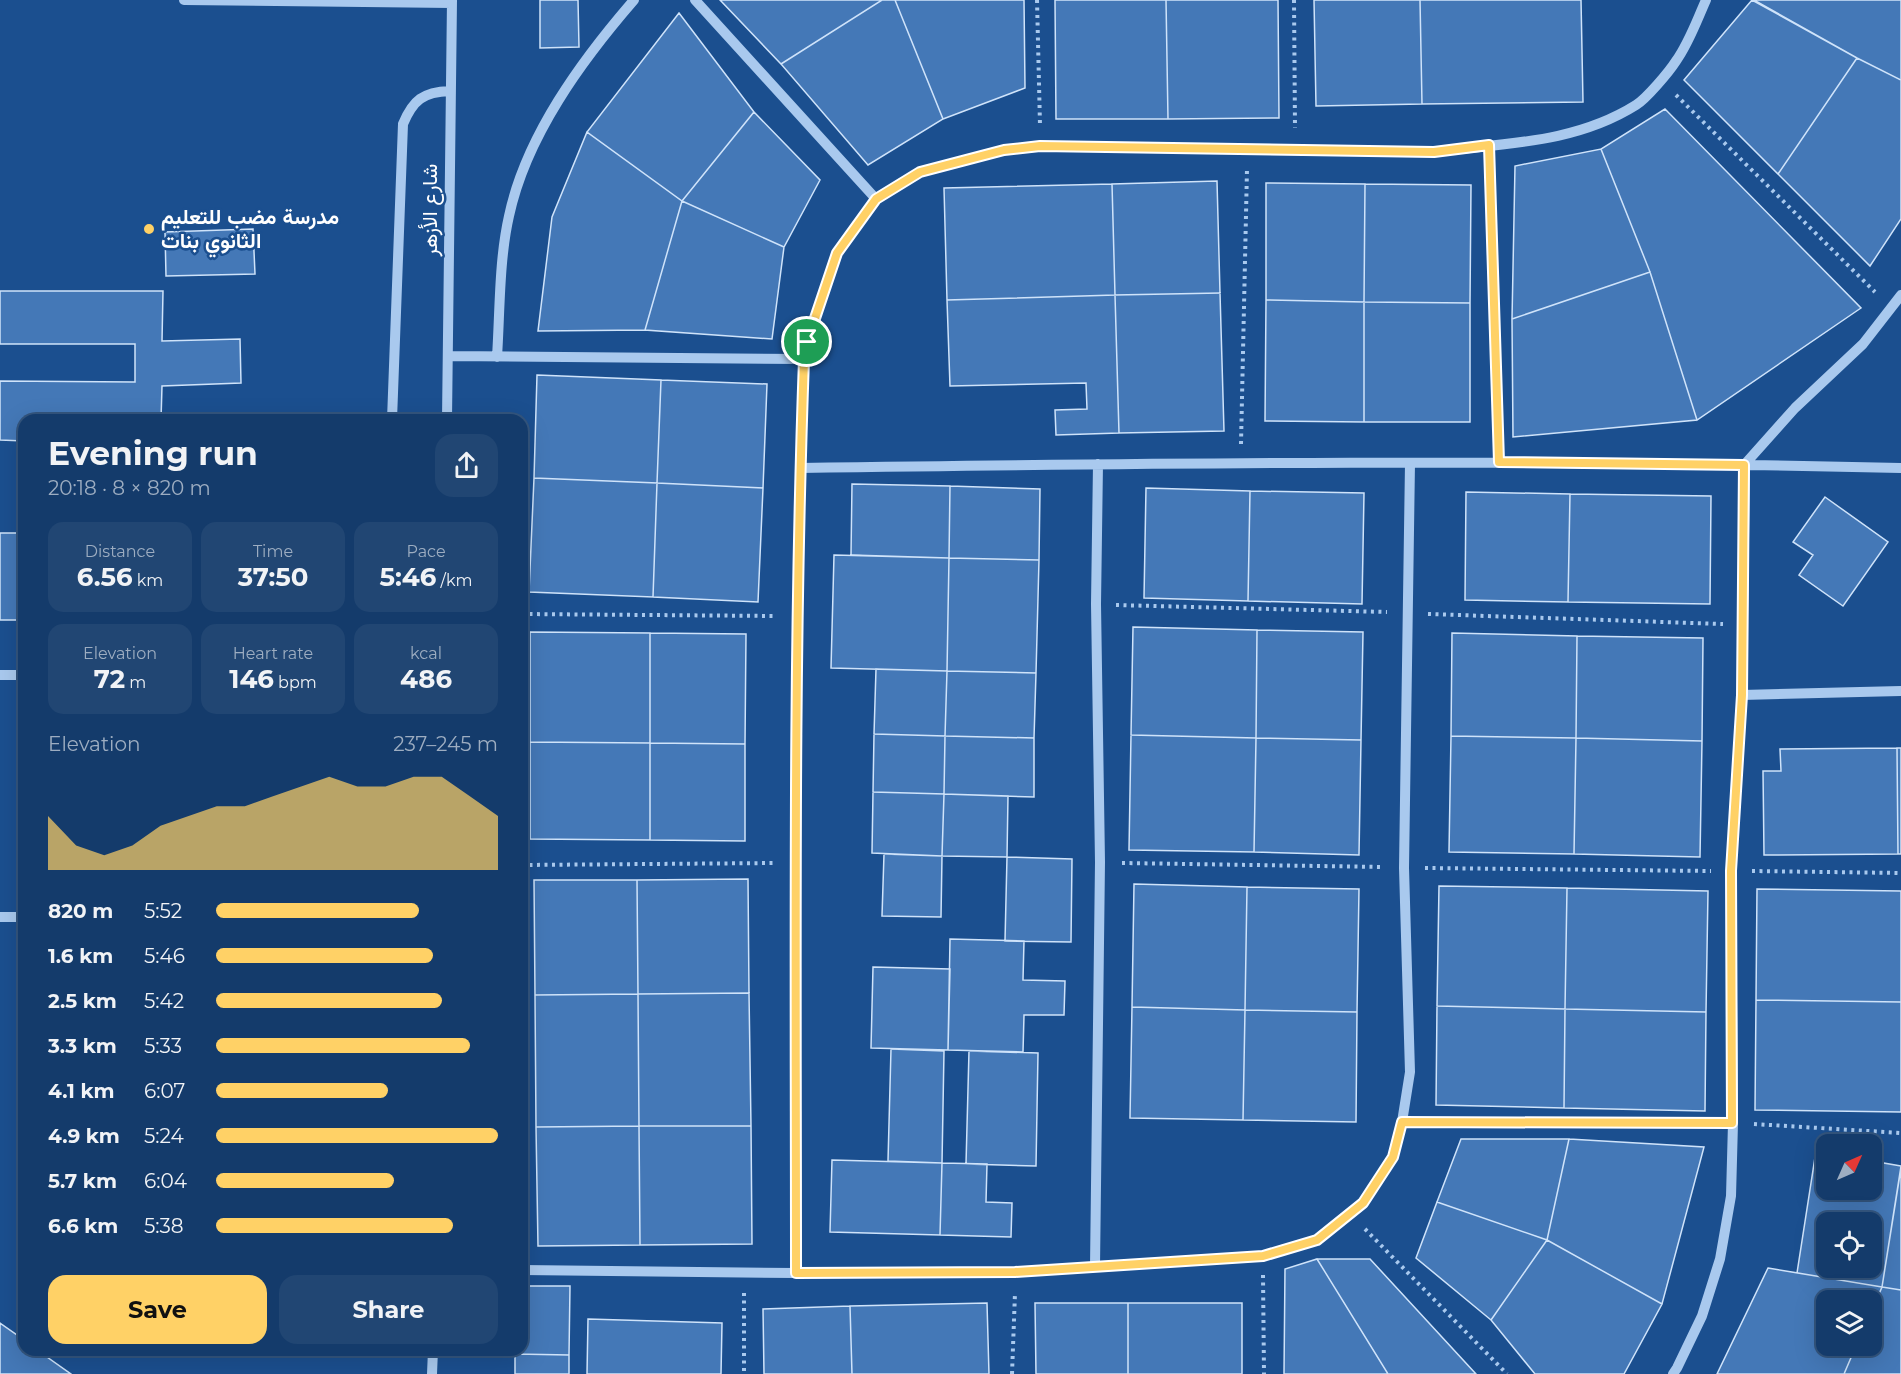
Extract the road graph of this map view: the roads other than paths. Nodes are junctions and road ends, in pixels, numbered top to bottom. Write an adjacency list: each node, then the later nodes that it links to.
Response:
1 (184, 0): 5 (street)
2 (634, 0): 10 (street)
3 (695, 0): 7 (street)
4 (1706, 0): 7 (street)
5 (452, 2): 6 (street, شارع الأزهر)
6 (450, 91): 9 (street, شارع الأزهر); 12 (street)
7 (876, 199): 11 (street)
8 (1901, 295): 16 (street)
9 (448, 356): 10 (street); 13 (street, شارع الأزهر)
10 (497, 357): 11 (street)
11 (804, 359): 17 (street)
12 (392, 414)
13 (447, 414)
14 (1410, 463): 15 (street); 16 (street); 25 (street)
15 (1098, 464): 17 (street); 25 (street)
16 (1744, 465): 18 (street); 22 (street)
17 (800, 468): 27 (street)
18 (1901, 468)
19 (0, 675): 20 (street)
20 (18, 675)
21 (1901, 691): 22 (street)
22 (1742, 695): 30 (street)
23 (0, 917): 24 (street)
24 (18, 917)
25 (1095, 1267): 27 (street)
26 (528, 1270): 27 (street)
27 (796, 1273)
28 (433, 1356): 29 (street)
29 (432, 1374)
30 (1672, 1374)

